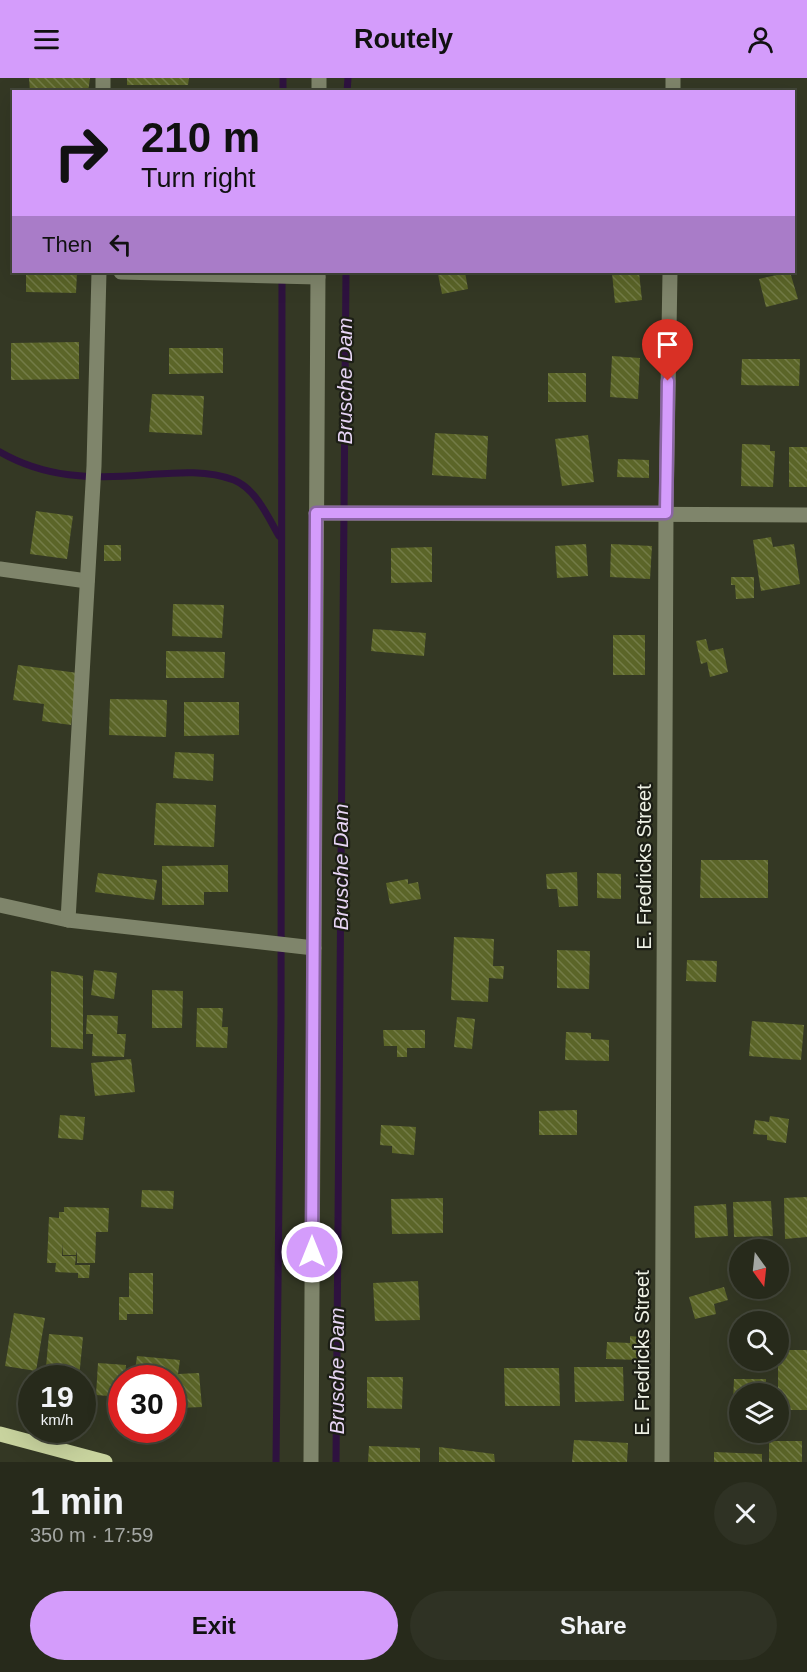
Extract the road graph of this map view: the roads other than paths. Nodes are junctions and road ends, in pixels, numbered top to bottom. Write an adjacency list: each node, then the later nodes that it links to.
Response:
1 (99, 273): 9 (street)
2 (220, 273): 4 (street)
3 (670, 273): 6 (street, E. Fredricks Street)
4 (318, 274): 5 (street)
5 (316, 513): 6 (street); 12 (street)
6 (666, 513): 7 (street); 16 (street, E. Fredricks Street)
7 (807, 515)
8 (0, 569): 9 (street)
9 (87, 581): 11 (street)
10 (0, 905): 11 (street)
11 (68, 920): 12 (street)
12 (309, 948): 15 (street)
13 (0, 1434): 14 (main road)
14 (105, 1462)
15 (311, 1462)
16 (662, 1462)

